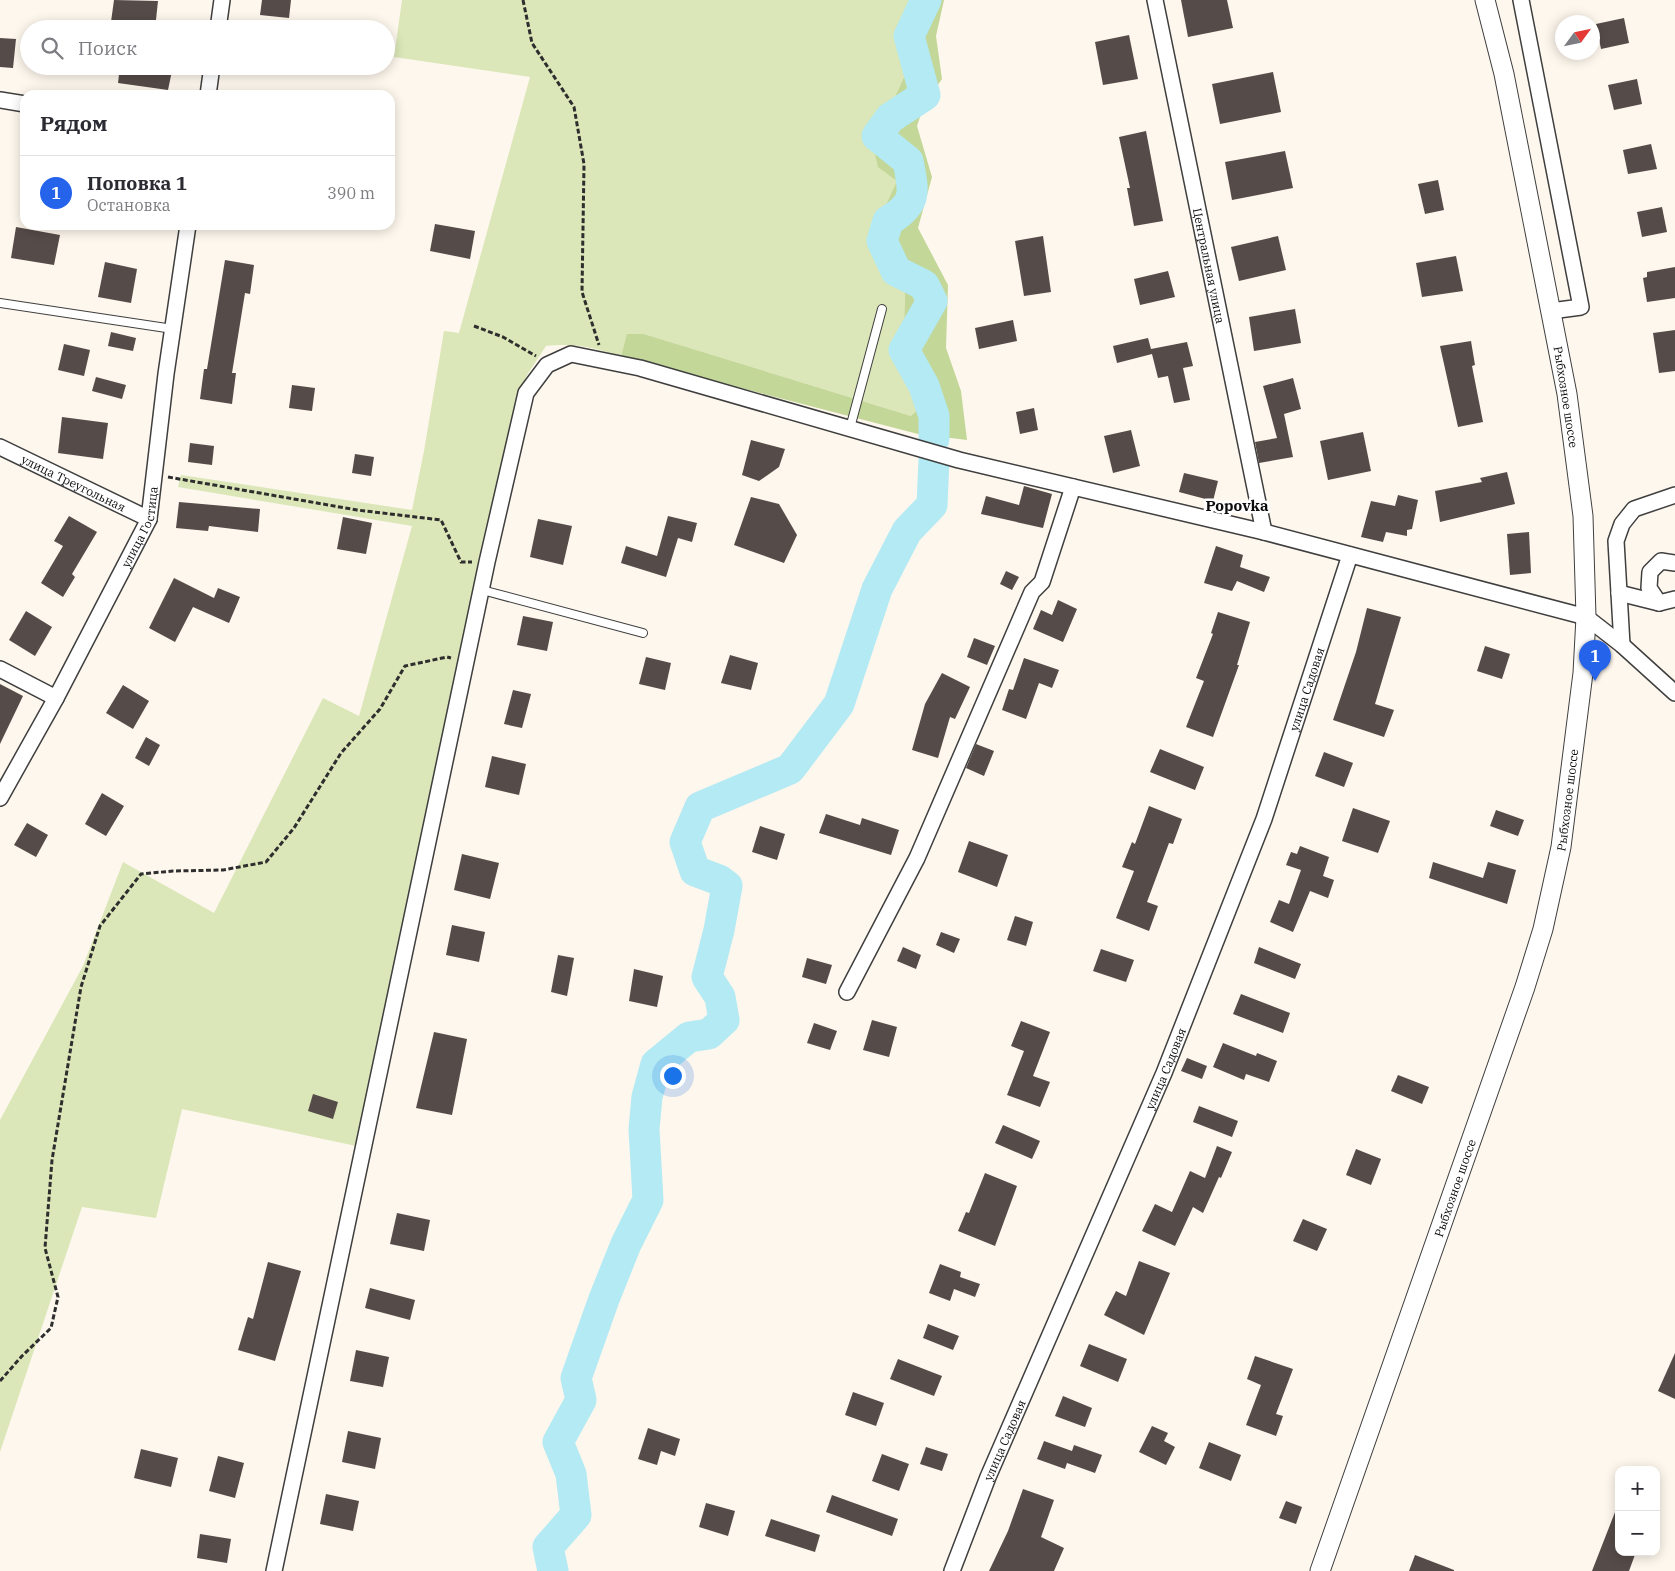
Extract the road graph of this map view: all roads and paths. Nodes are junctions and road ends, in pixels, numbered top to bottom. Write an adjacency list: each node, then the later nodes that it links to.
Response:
1 (222, 0): 6 (street)
2 (523, 0): 17 (path)
3 (1155, 0): 25 (street, Центральная улица)
4 (1485, 0): 14 (street, Рыбхозное шоссе)
5 (1521, 0): 14 (street)
6 (219, 20)
7 (211, 75): 8 (street)
8 (209, 90)
9 (0, 100): 10 (street)
10 (20, 103)
11 (187, 230): 16 (street, улица Гостица)
12 (0, 303): 16 (lane)
13 (882, 309): 19 (lane)
14 (1552, 311): 33 (street, Рыбхозное шоссе)
15 (474, 326): 18 (path)
16 (173, 329): 21 (street, улица Гостица)
17 (604, 362): 18 (street); 19 (street)
18 (547, 365): 27 (street)
19 (850, 428): 22 (street)
20 (0, 447): 24 (street, улица Треугольная)
21 (154, 474): 24 (street, улица Гостица); 27 (path)
22 (1073, 486): 25 (street); 41 (street)
23 (1675, 496): 30 (street)
24 (149, 519): 39 (street, улица Гостица)
25 (1264, 532): 26 (street)
26 (1350, 555): 33 (street); 44 (street, улица Садовая)
27 (488, 562): 29 (street)
28 (1675, 562): 32 (street)
29 (482, 590): 34 (lane); 36 (street)
30 (1619, 592): 32 (street); 35 (street)
31 (1675, 599): 32 (street)
32 (1659, 602)
33 (1586, 617): 35 (street); 45 (street, Рыбхозное шоссе)
34 (643, 633)
35 (1622, 646): 38 (street)
36 (466, 663): 42 (path); 43 (street)
37 (0, 669): 39 (street)
38 (1675, 693)
39 (56, 698): 40 (street, улица Гостица)
40 (0, 798)
41 (847, 992)
42 (0, 1381)
43 (274, 1571)
44 (952, 1571)
45 (1320, 1571)

